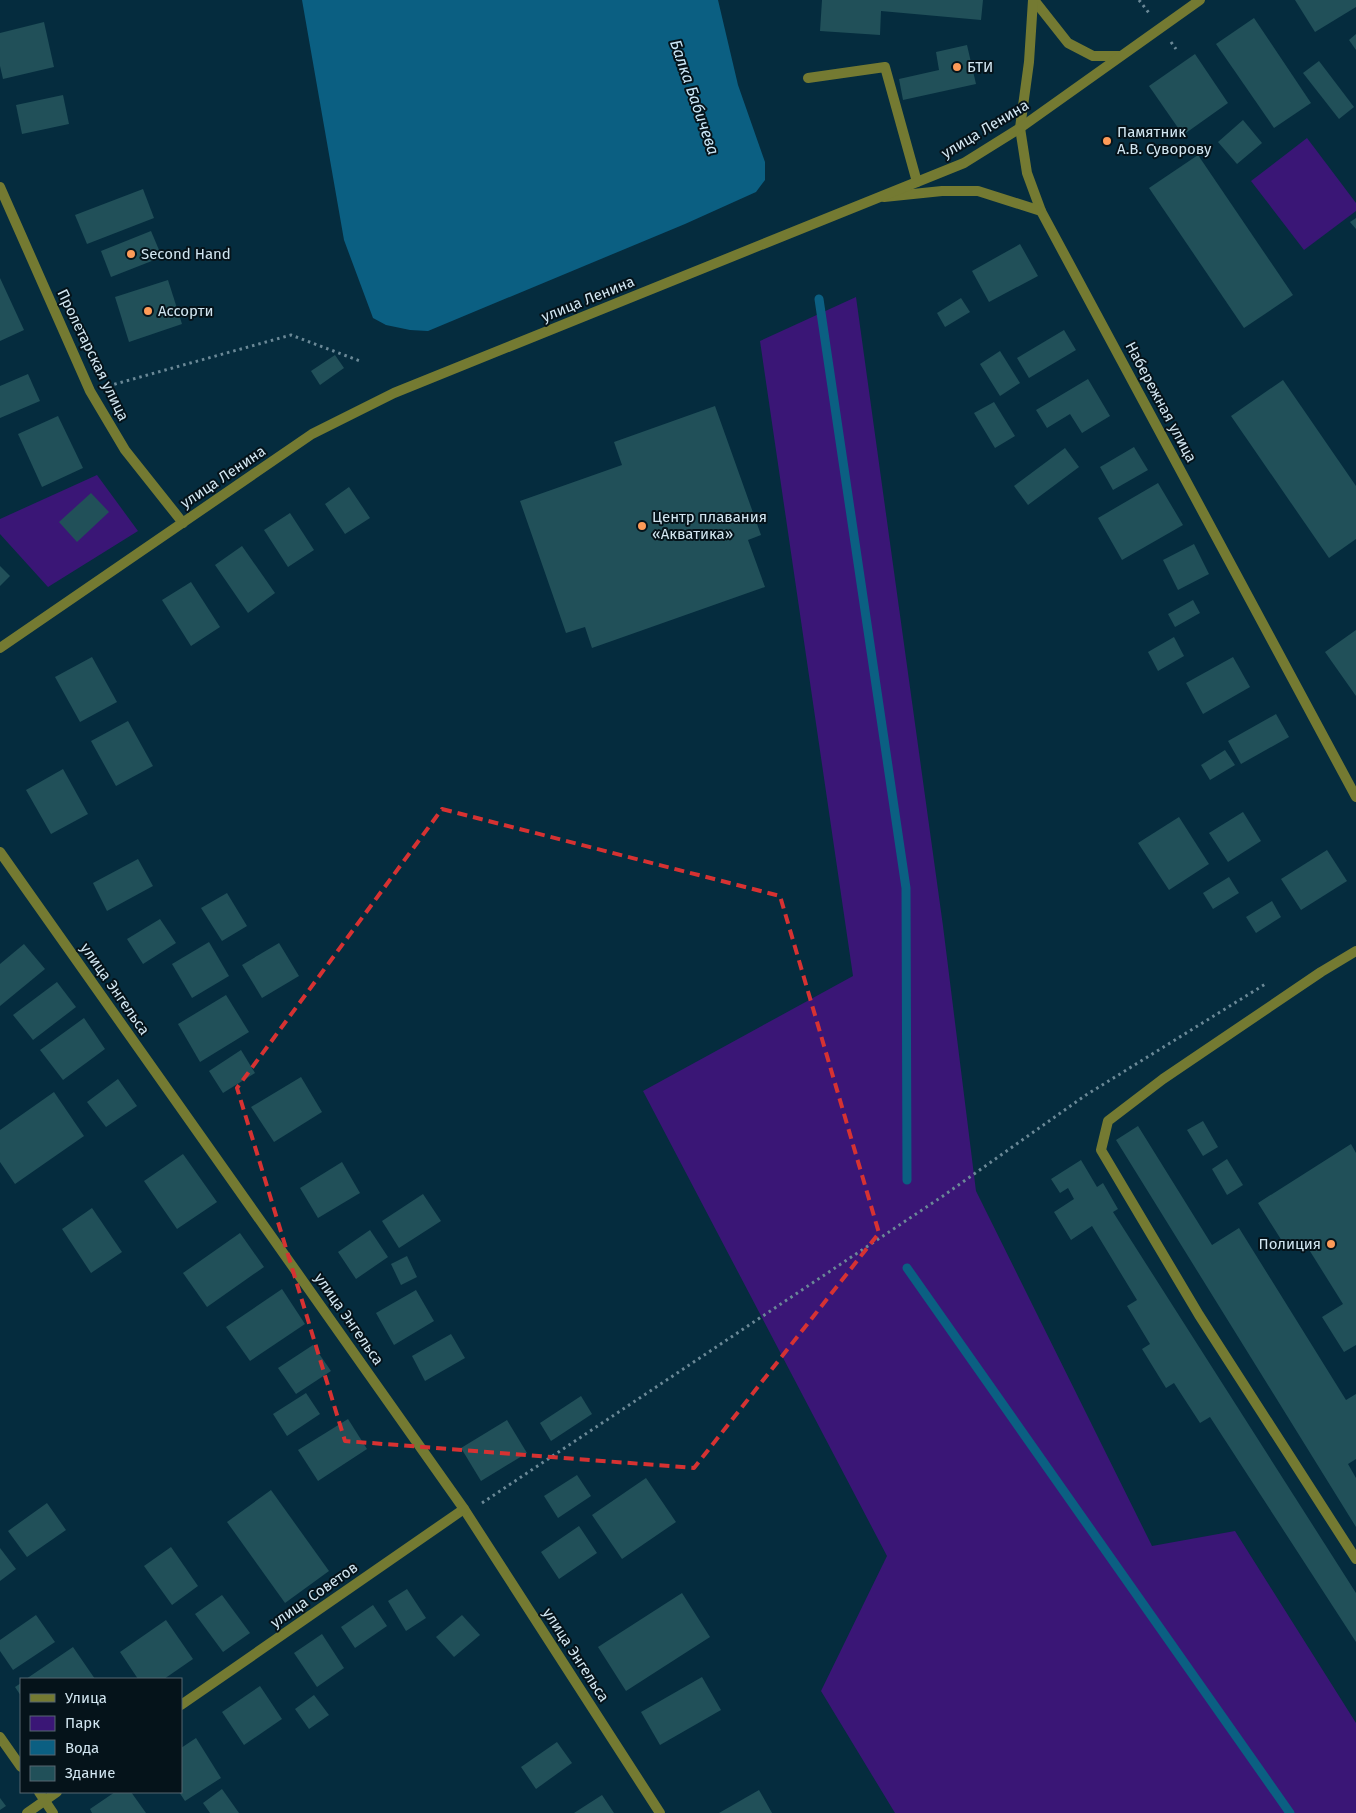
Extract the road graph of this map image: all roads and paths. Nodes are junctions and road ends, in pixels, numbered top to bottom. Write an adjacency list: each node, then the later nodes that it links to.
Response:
1 (1034, 0): 3 (street); 5 (street, Набережная улица)
2 (1200, 0): 3 (street, улица Ленина)
3 (1120, 56): 5 (street, улица Ленина)
4 (808, 78): 6 (street)
5 (1020, 128): 6 (street, улица Ленина); 9 (street, Набережная улица)
6 (917, 182): 8 (street, улица Ленина)
7 (0, 187): 11 (street, Пролетарская улица)
8 (883, 197): 9 (street); 12 (street, улица Ленина)
9 (1040, 211): 14 (street, Набережная улица)
10 (360, 361): 11 (path)
11 (90, 391): 12 (street, Пролетарская улица)
12 (182, 523): 13 (street, улица Ленина)
13 (0, 648)
14 (1356, 797)
15 (0, 852): 18 (street, улица Энгельса)
16 (1356, 951): 19 (street)
17 (1272, 980): 18 (path)
18 (464, 1509): 20 (street, улица Советов); 26 (street, улица Энгельса)
19 (1356, 1559)
20 (182, 1705)
21 (0, 1737): 22 (street)
22 (20, 1766)
23 (42, 1796): 24 (street); 25 (street)
24 (27, 1813)
25 (53, 1813)
26 (660, 1813)

